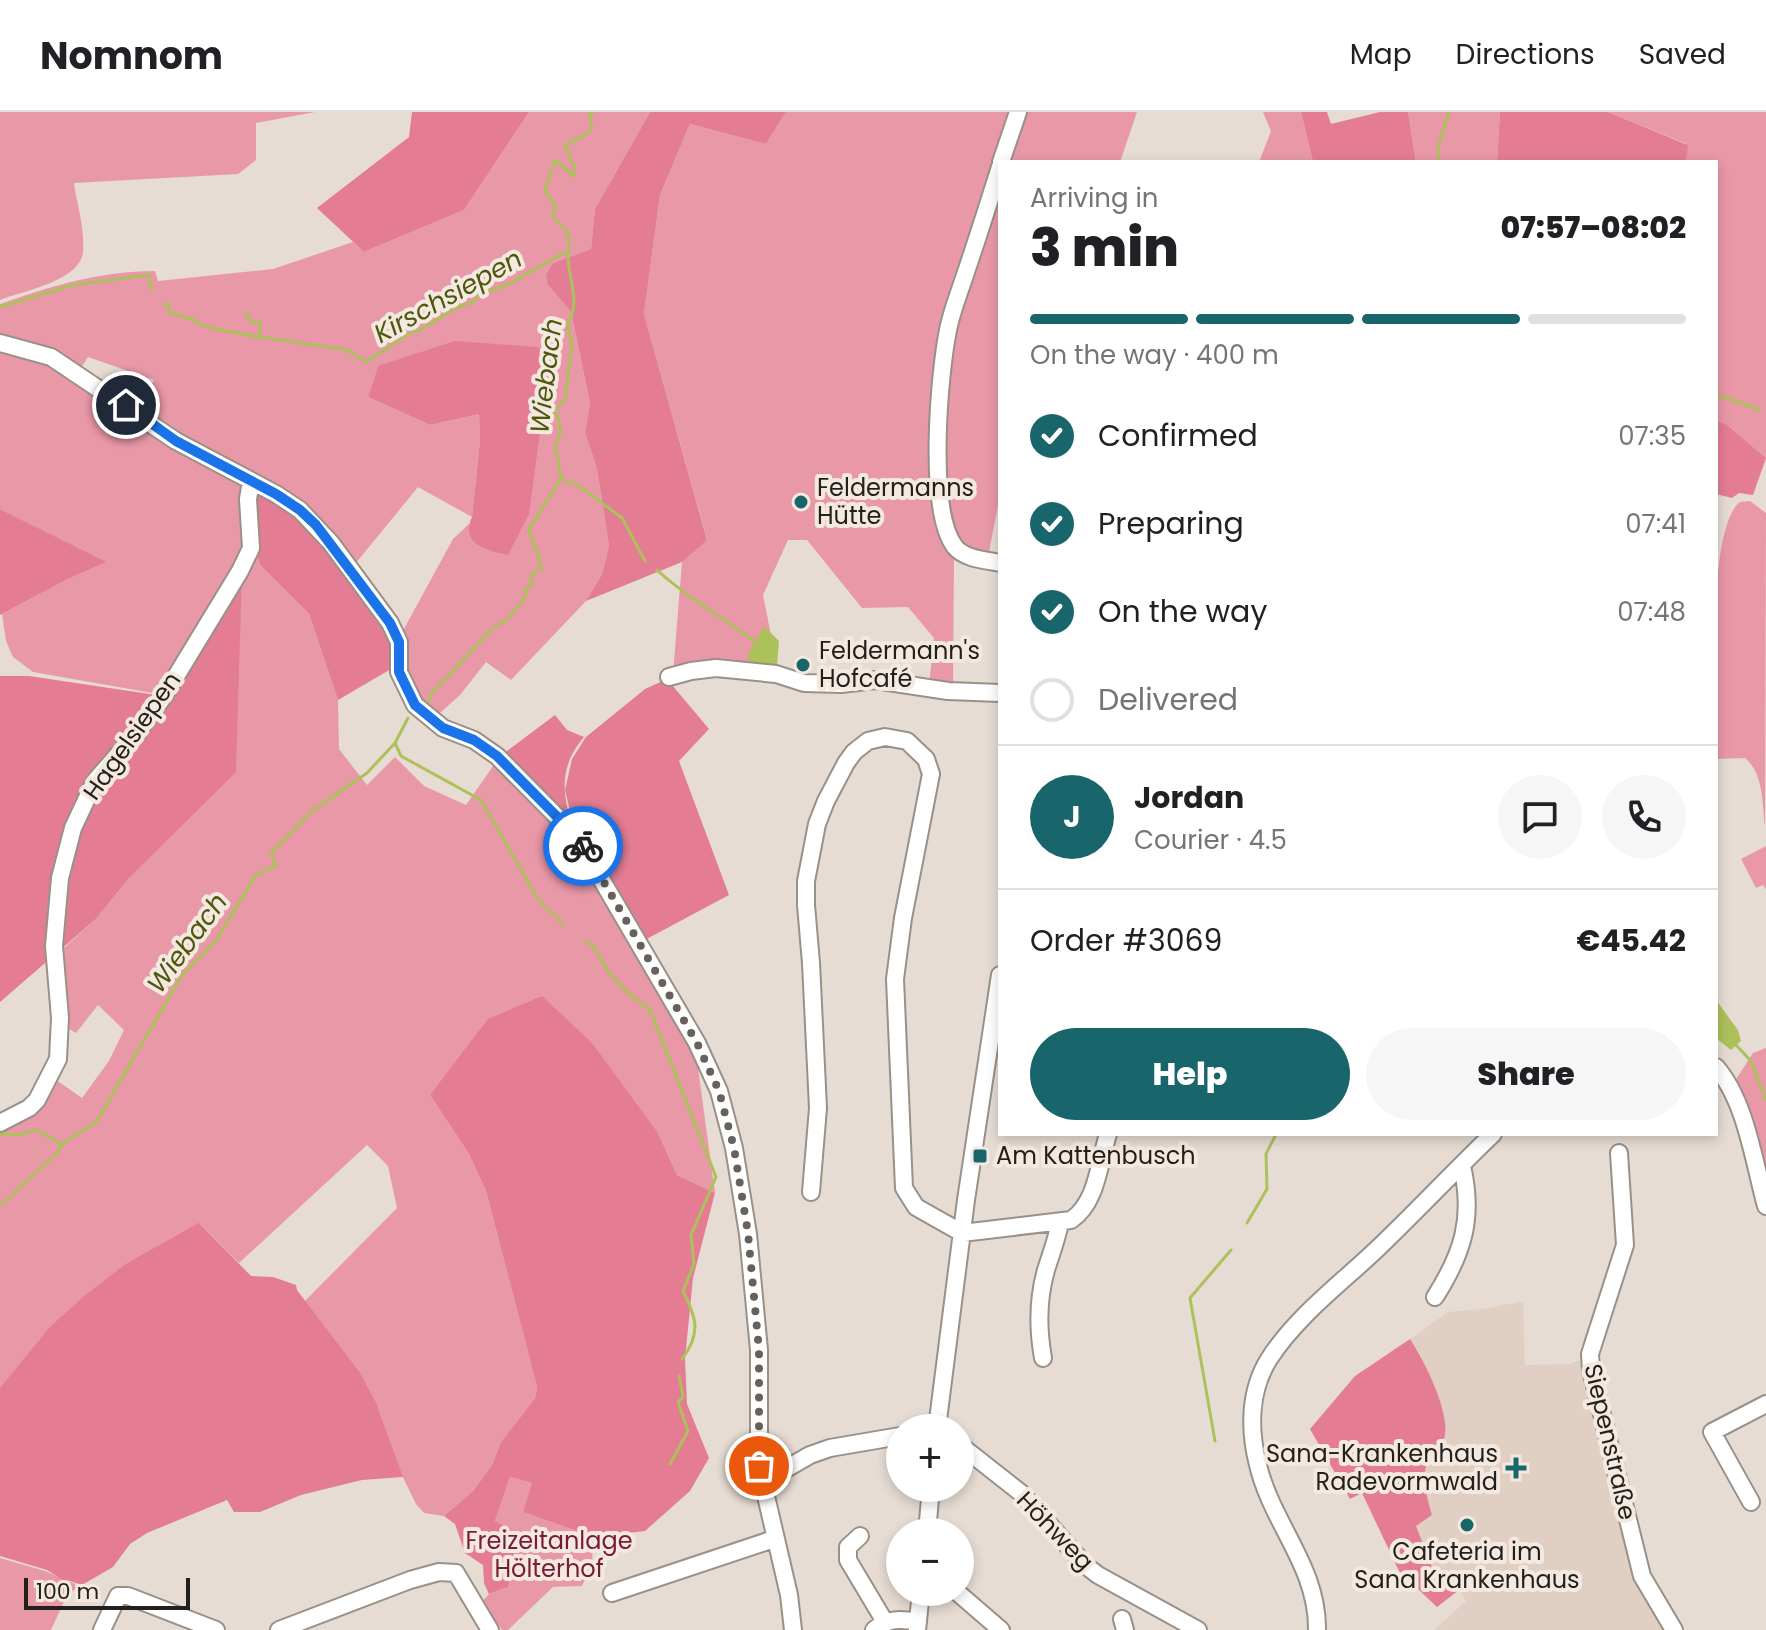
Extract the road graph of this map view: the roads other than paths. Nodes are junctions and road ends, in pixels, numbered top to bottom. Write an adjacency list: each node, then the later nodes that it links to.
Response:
1 (1018, 112): 2 (street)
2 (1002, 160)
3 (998, 173): 6 (street)
4 (0, 343): 5 (street)
5 (251, 481): 11 (street, Hagelsiepen); 29 (street)
6 (998, 563)
7 (669, 677): 8 (street)
8 (998, 693)
9 (998, 989): 19 (street)
10 (1718, 1070): 17 (street)
11 (0, 1123)
12 (1107, 1136): 18 (street)
13 (1491, 1136): 15 (street)
14 (1619, 1153): 43 (street, Siepenstraße)
15 (1462, 1166): 20 (street); 42 (street)
16 (811, 1192): 19 (street)
17 (1766, 1206)
18 (1060, 1222): 19 (street); 21 (street)
19 (962, 1233): 23 (street)
20 (1435, 1297)
21 (1043, 1358)
22 (1766, 1404): 27 (street)
23 (939, 1414)
24 (886, 1438): 26 (street)
25 (974, 1456): 41 (street, Höhweg)
26 (784, 1470)
27 (1751, 1502)
28 (860, 1536): 33 (street)
29 (774, 1539): 30 (street); 39 (street)
30 (612, 1593)
31 (919, 1606): 34 (street)
32 (973, 1606): 40 (street)
33 (880, 1626): 34 (street)
34 (917, 1626)
35 (102, 1630): 36 (street)
36 (216, 1630)
37 (279, 1630): 38 (street)
38 (490, 1630)
39 (793, 1630)
40 (1001, 1630)
41 (1198, 1630)
42 (1317, 1630)
43 (1674, 1630)

